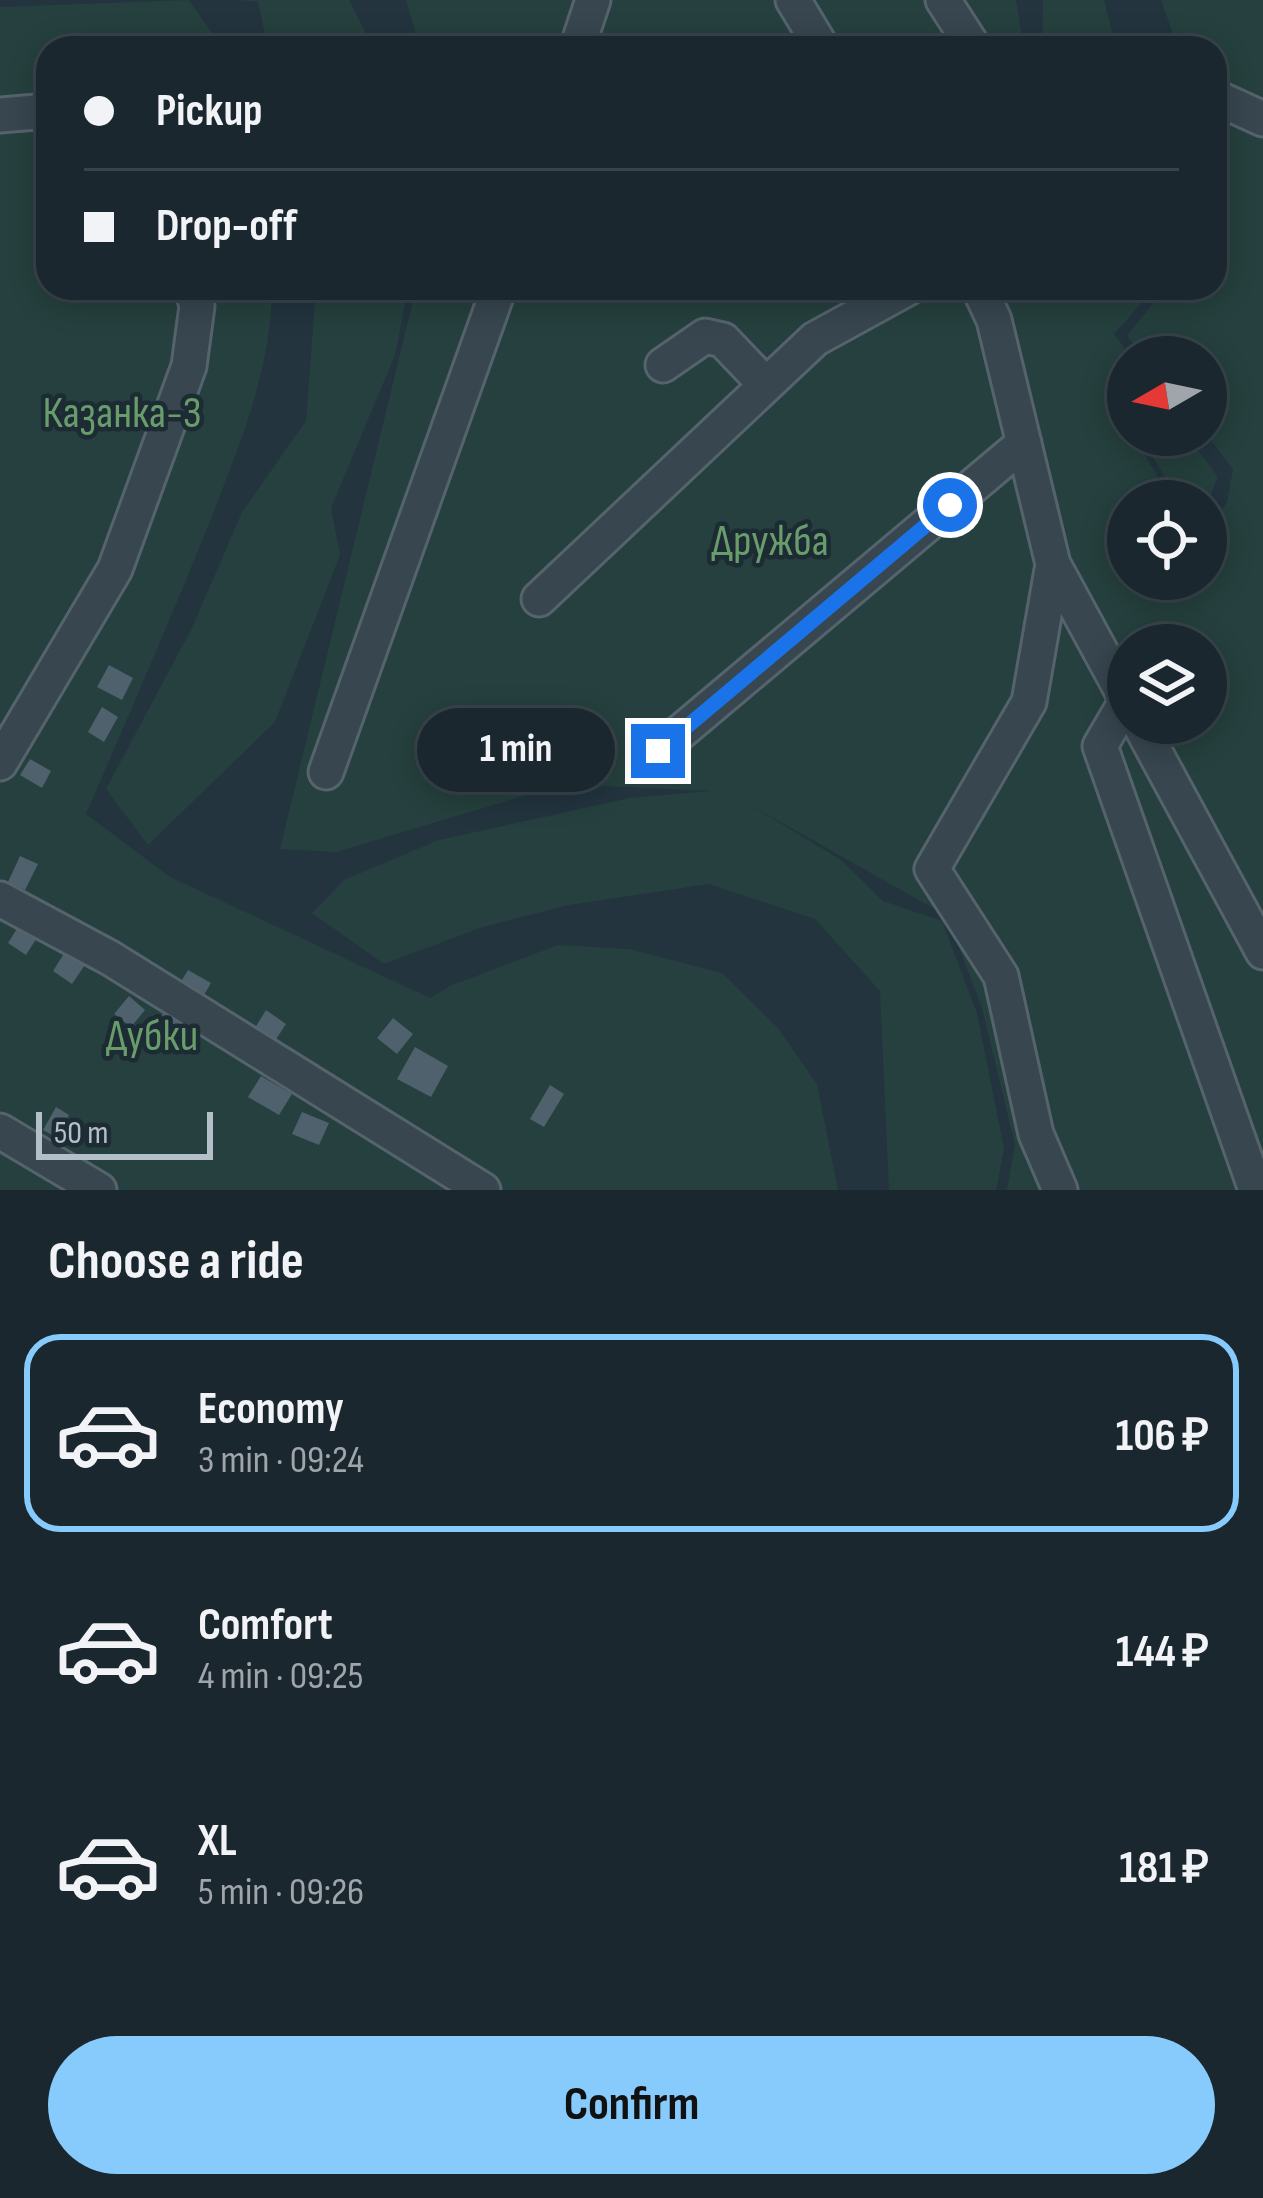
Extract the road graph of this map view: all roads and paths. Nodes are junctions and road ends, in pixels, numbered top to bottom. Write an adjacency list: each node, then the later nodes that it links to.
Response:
1 (593, 0): 4 (lane)
2 (793, 0): 5 (lane)
3 (943, 0): 6 (lane)
4 (581, 36)
5 (815, 36)
6 (966, 36)
7 (1227, 103): 10 (lane)
8 (36, 111): 9 (lane)
9 (0, 115)
10 (1263, 119)
11 (196, 300): 24 (lane)
12 (495, 300): 25 (lane)
13 (886, 300): 16 (lane)
14 (985, 300): 17 (lane)
15 (664, 364): 16 (lane)
16 (765, 384): 19 (lane)
17 (1024, 443): 18 (lane); 23 (lane)
18 (1053, 564): 20 (lane); 31 (lane)
19 (539, 599)
20 (1107, 664)
21 (1107, 734): 32 (lane)
22 (1150, 744): 27 (lane)
23 (658, 751)
24 (0, 763)
25 (326, 772)
26 (0, 899): 30 (lane)
27 (1263, 952)
28 (0, 1131): 29 (lane)
29 (99, 1190)
30 (483, 1190)
31 (1060, 1190)
32 (1256, 1190)

